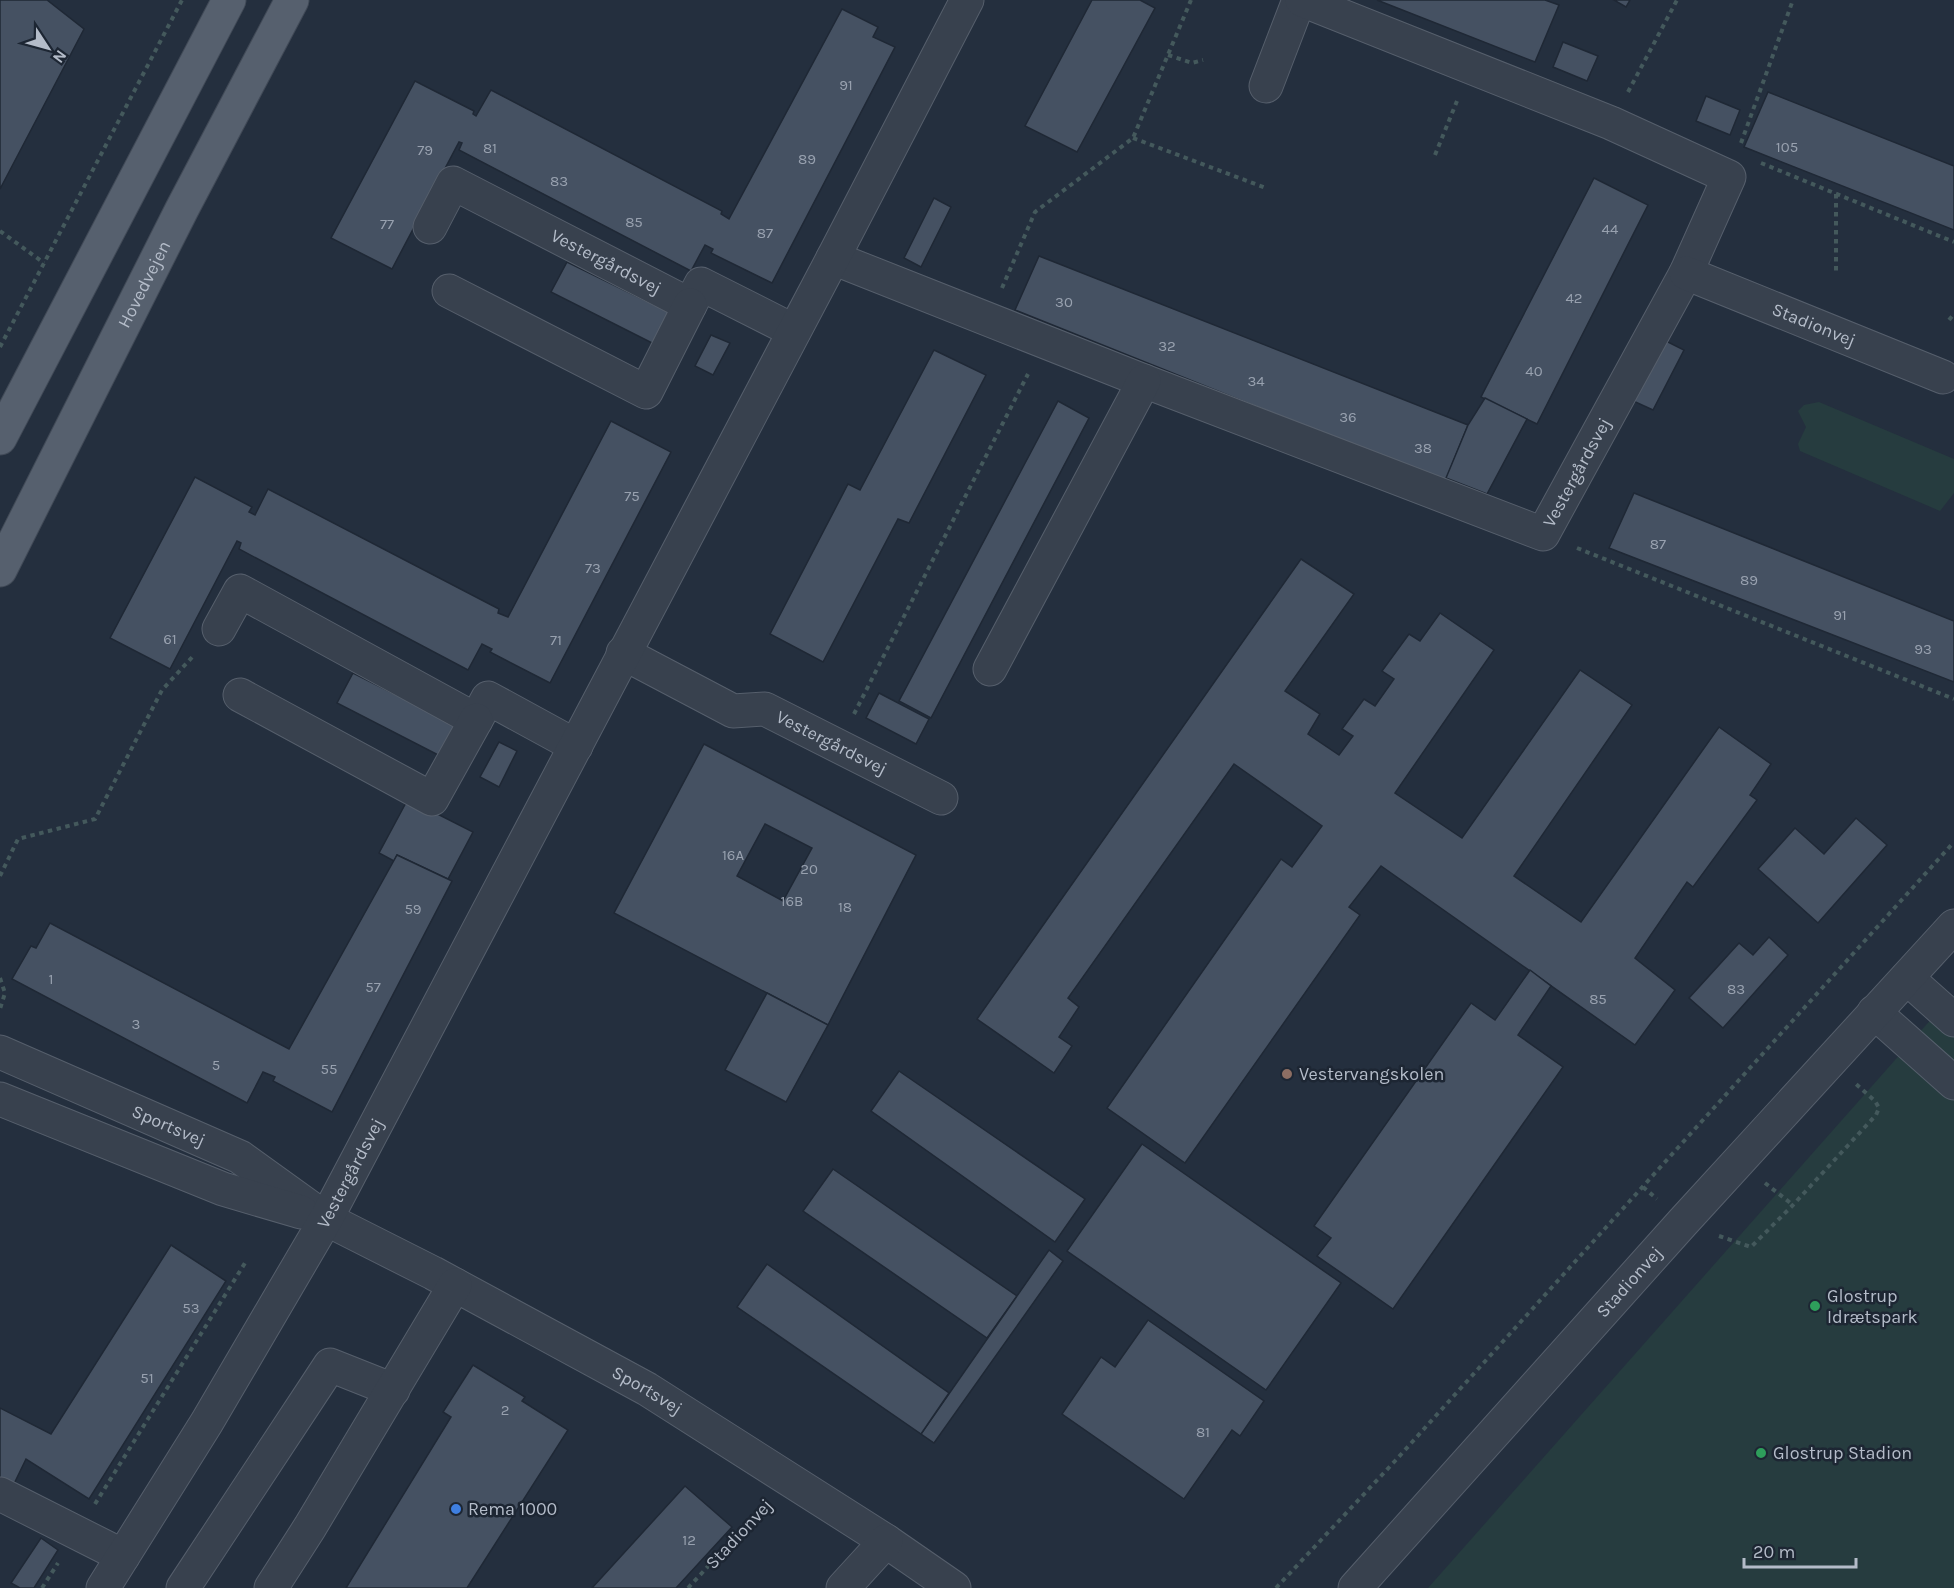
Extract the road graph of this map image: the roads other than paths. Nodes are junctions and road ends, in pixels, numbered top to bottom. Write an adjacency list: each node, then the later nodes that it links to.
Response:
1 (229, 0): 14 (main road)
2 (292, 0): 15 (main road, Hovedvejen)
3 (968, 0): 7 (street, Vestergårdsvej)
4 (1300, 0): 5 (street); 8 (street, Vestergårdsvej)
5 (1266, 86)
6 (430, 227): 10 (street, Vestergårdsvej)
7 (833, 258): 11 (street, Vestergårdsvej); 13 (street, Vestergårdsvej)
8 (1686, 273): 12 (street, Stadionvej); 13 (street, Vestergårdsvej)
9 (449, 291): 10 (street)
10 (690, 305): 11 (street)
11 (794, 332): 17 (street, Vestergårdsvej)
12 (1943, 377)
13 (1144, 381): 18 (street)
14 (0, 438)
15 (0, 570)
16 (219, 629): 20 (street)
17 (623, 653): 21 (street, Vestergårdsvej); 22 (street, Vestergårdsvej)
18 (990, 669)
19 (240, 695): 20 (street)
20 (476, 720): 21 (street)
21 (576, 746): 30 (street, Vestergårdsvej)
22 (941, 798)
23 (1954, 926): 24 (street, Stadionvej)
24 (1907, 978): 25 (street, Stadionvej); 26 (street)
25 (1874, 1012): 28 (street); 41 (street, Stadionvej)
26 (1954, 1020)
27 (0, 1052): 30 (street, Sportsvej)
28 (1954, 1083)
29 (0, 1099): 30 (street, Sportsvej)
30 (326, 1220): 31 (street, Sportsvej); 35 (street, Vestergårdsvej)
31 (455, 1285): 32 (street); 34 (street, Sportsvej)
32 (393, 1390): 37 (street); 38 (street)
33 (0, 1494): 35 (street)
34 (886, 1541): 39 (street); 40 (street, Sportsvej)
35 (123, 1556): 36 (street, Vestergårdsvej)
36 (103, 1588)
37 (183, 1588)
38 (271, 1588)
39 (843, 1588)
40 (954, 1588)
41 (1355, 1588)

